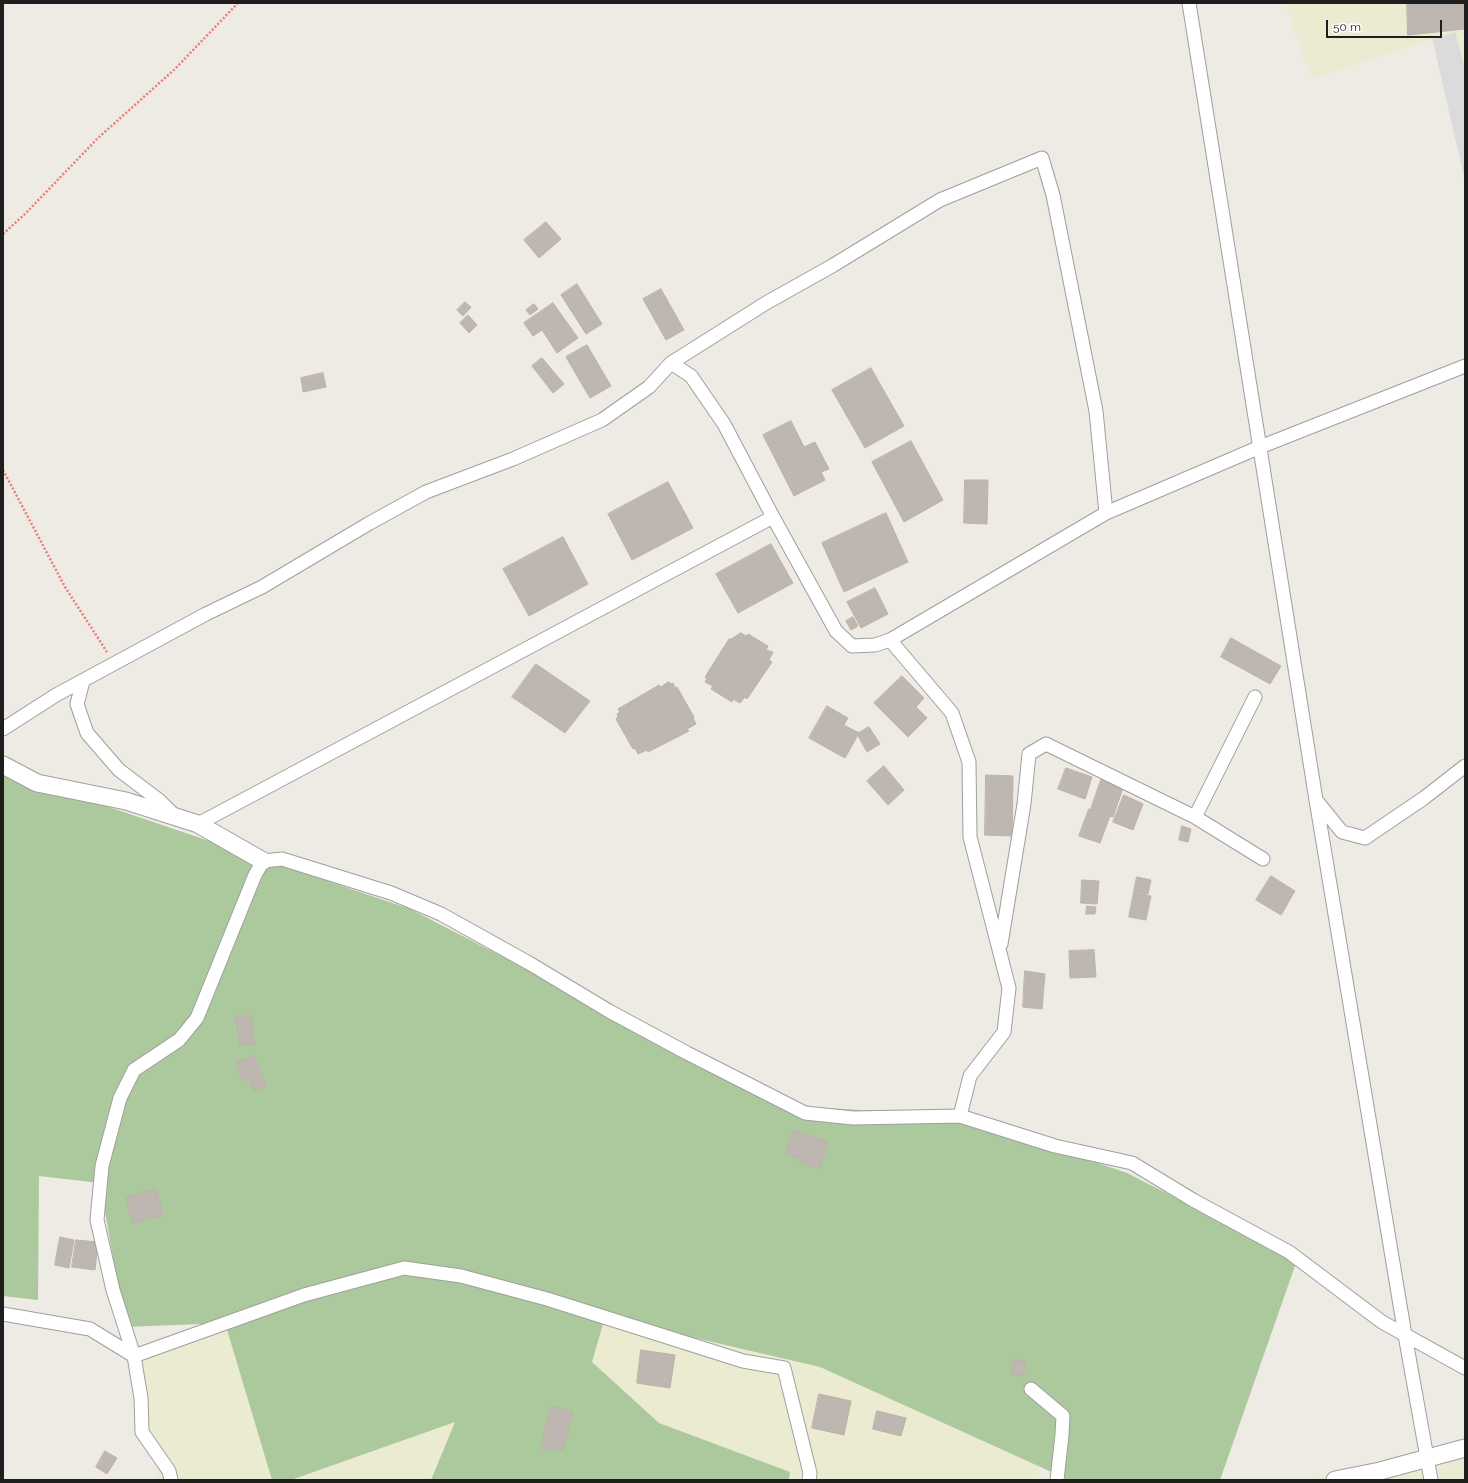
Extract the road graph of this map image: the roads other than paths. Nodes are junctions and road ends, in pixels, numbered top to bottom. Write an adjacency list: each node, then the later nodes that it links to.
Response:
1 (1189, 3): 4 (street)
2 (671, 363): 5 (street); 6 (street); 8 (street)
3 (1465, 366): 4 (street)
4 (1260, 447): 5 (street); 13 (street)
5 (1106, 513): 7 (street)
6 (773, 517): 7 (street); 16 (street)
7 (890, 640): 19 (street)
8 (83, 681): 10 (street); 14 (street)
9 (1255, 697): 15 (street)
10 (3, 729)
11 (3, 765): 14 (street)
12 (1465, 766): 13 (street)
13 (1316, 800): 22 (street)
14 (176, 817): 16 (street)
15 (1195, 817): 17 (street); 19 (street)
16 (198, 824): 18 (street)
17 (1263, 860)
18 (263, 861): 20 (street); 23 (street)
19 (1000, 950): 20 (street)
20 (960, 1116): 22 (street)
21 (3, 1314): 23 (street)
22 (1405, 1335): 24 (street); 27 (street)
23 (134, 1356): 28 (street); 29 (street)
24 (1465, 1368)
25 (1031, 1389): 30 (street)
26 (1465, 1448): 27 (street)
27 (1428, 1458): 31 (street); 32 (street)
28 (171, 1480)
29 (809, 1480)
30 (1057, 1480)
31 (1335, 1480)
32 (1431, 1480)

